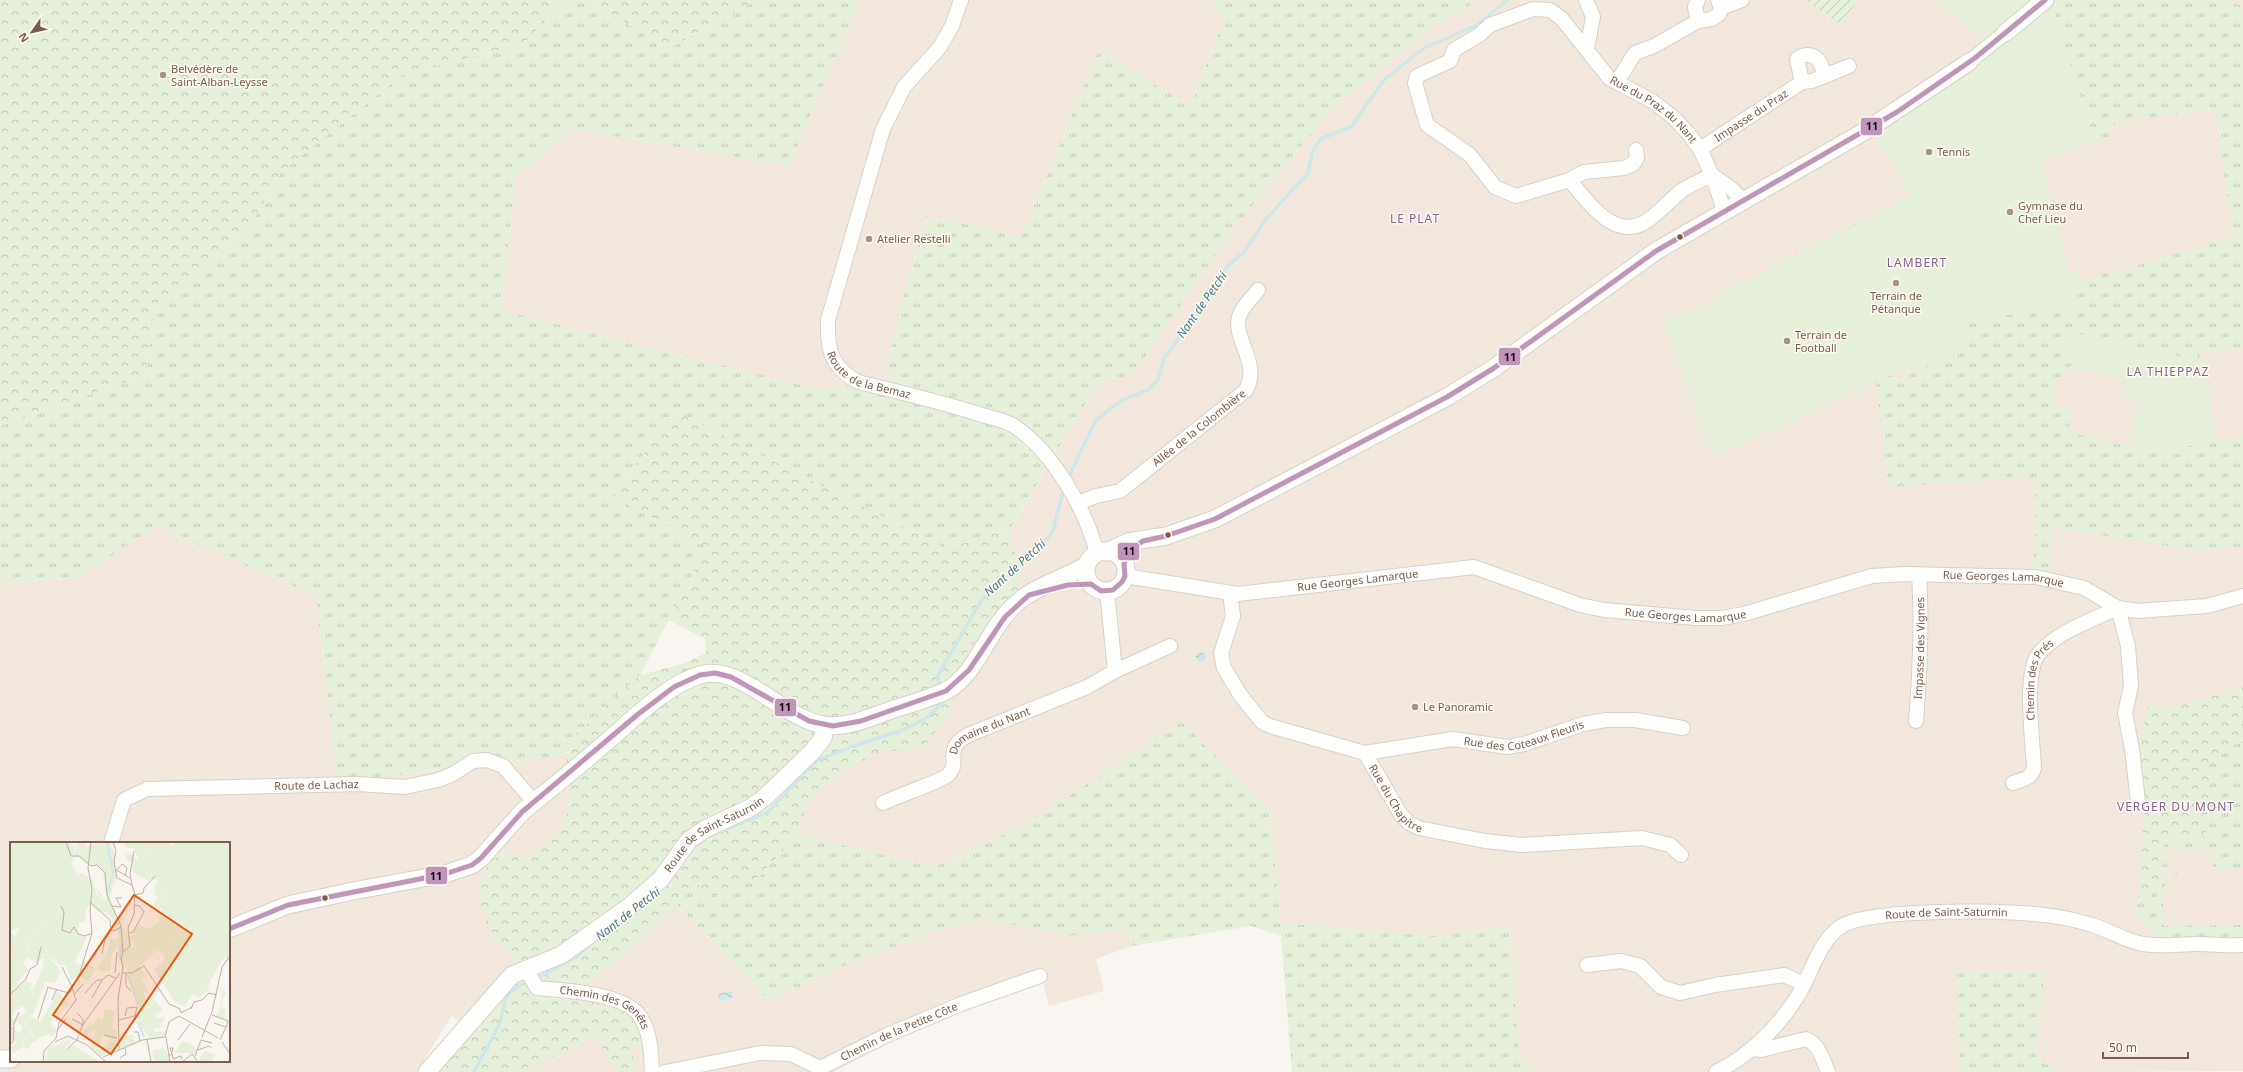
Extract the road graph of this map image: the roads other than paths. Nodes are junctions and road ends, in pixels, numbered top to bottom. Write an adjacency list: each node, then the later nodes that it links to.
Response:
1 (961, 0): 22 (street, Route de la Bemaz)
2 (1586, 0): 9 (street)
3 (1698, 0): 7 (street)
4 (1742, 0): 6 (street)
5 (2045, 0): 8 (street)
6 (1719, 4): 7 (street)
7 (1698, 21): 13 (street)
8 (2005, 33): 10 (street)
9 (1587, 49): 13 (street, Rue du Praz du Nant); 18 (street, Rue du Praz du Nant)
10 (1969, 62): 19 (street)
11 (1849, 66): 12 (street, Impasse du Praz)
12 (1822, 76): 14 (street, Impasse du Praz); 14 (street)
13 (1617, 82): 15 (street, Rue du Praz du Nant)
14 (1802, 82): 15 (street, Impasse du Praz)
15 (1700, 149): 17 (street, Rue du Praz du Nant)
16 (1636, 150): 18 (street, Rue du Praz du Nant)
17 (1712, 175): 18 (street); 19 (street); 20 (street, Rue du Praz du Nant)
18 (1569, 180)
19 (1744, 202): 20 (street)
20 (1725, 213): 23 (street)
21 (1258, 290): 22 (street, Allée de la Colombière)
22 (1078, 503): 24 (street, Route de la Bemaz)
23 (1143, 541): 24 (street); 25 (street)
24 (1097, 557): 25 (street); 27 (street); 30 (street)
25 (1124, 570): 28 (street); 29 (street, Rue Georges Lamarque)
26 (1919, 574): 29 (street, Rue Georges Lamarque); 32 (street, Rue Georges Lamarque); 35 (street, Impasse des Vignes)
27 (1091, 584): 28 (street); 30 (street)
28 (1107, 591): 34 (street)
29 (1230, 593): 38 (street, Rue du Chapitre)
30 (1029, 595): 36 (street)
31 (2243, 596): 32 (street, Rue Georges Lamarque)
32 (2118, 608): 39 (street, Chemin des Prés); 41 (street)
33 (1170, 646): 34 (street, Domaine du Nant)
34 (1115, 671): 42 (street, Domaine du Nant)
35 (1916, 721)
36 (818, 724): 40 (street); 49 (street, Route de Saint-Saturnin)
37 (1683, 728): 38 (street, Rue des Coteaux Fleuris)
38 (1365, 753): 44 (street, Rue du Chapitre)
39 (2013, 783)
40 (534, 802): 43 (street, Route de Lachaz); 45 (street)
41 (2138, 802)
42 (883, 803)
43 (111, 842)
44 (1681, 855)
45 (230, 929)
46 (2243, 945): 50 (street, Route de Saint-Saturnin)
47 (1587, 965): 50 (street)
48 (1040, 976): 54 (street, Chemin de la Petite Côte)
49 (531, 978): 52 (street, Route de Saint-Saturnin); 53 (street, Chemin des Genêts)
50 (1804, 984): 51 (street, Route de Saint-Saturnin)
51 (1751, 1050): 55 (street, Route de Saint-Saturnin); 56 (street)
52 (427, 1072)
53 (652, 1072)
54 (665, 1072)
55 (1716, 1072)
56 (1828, 1072)

